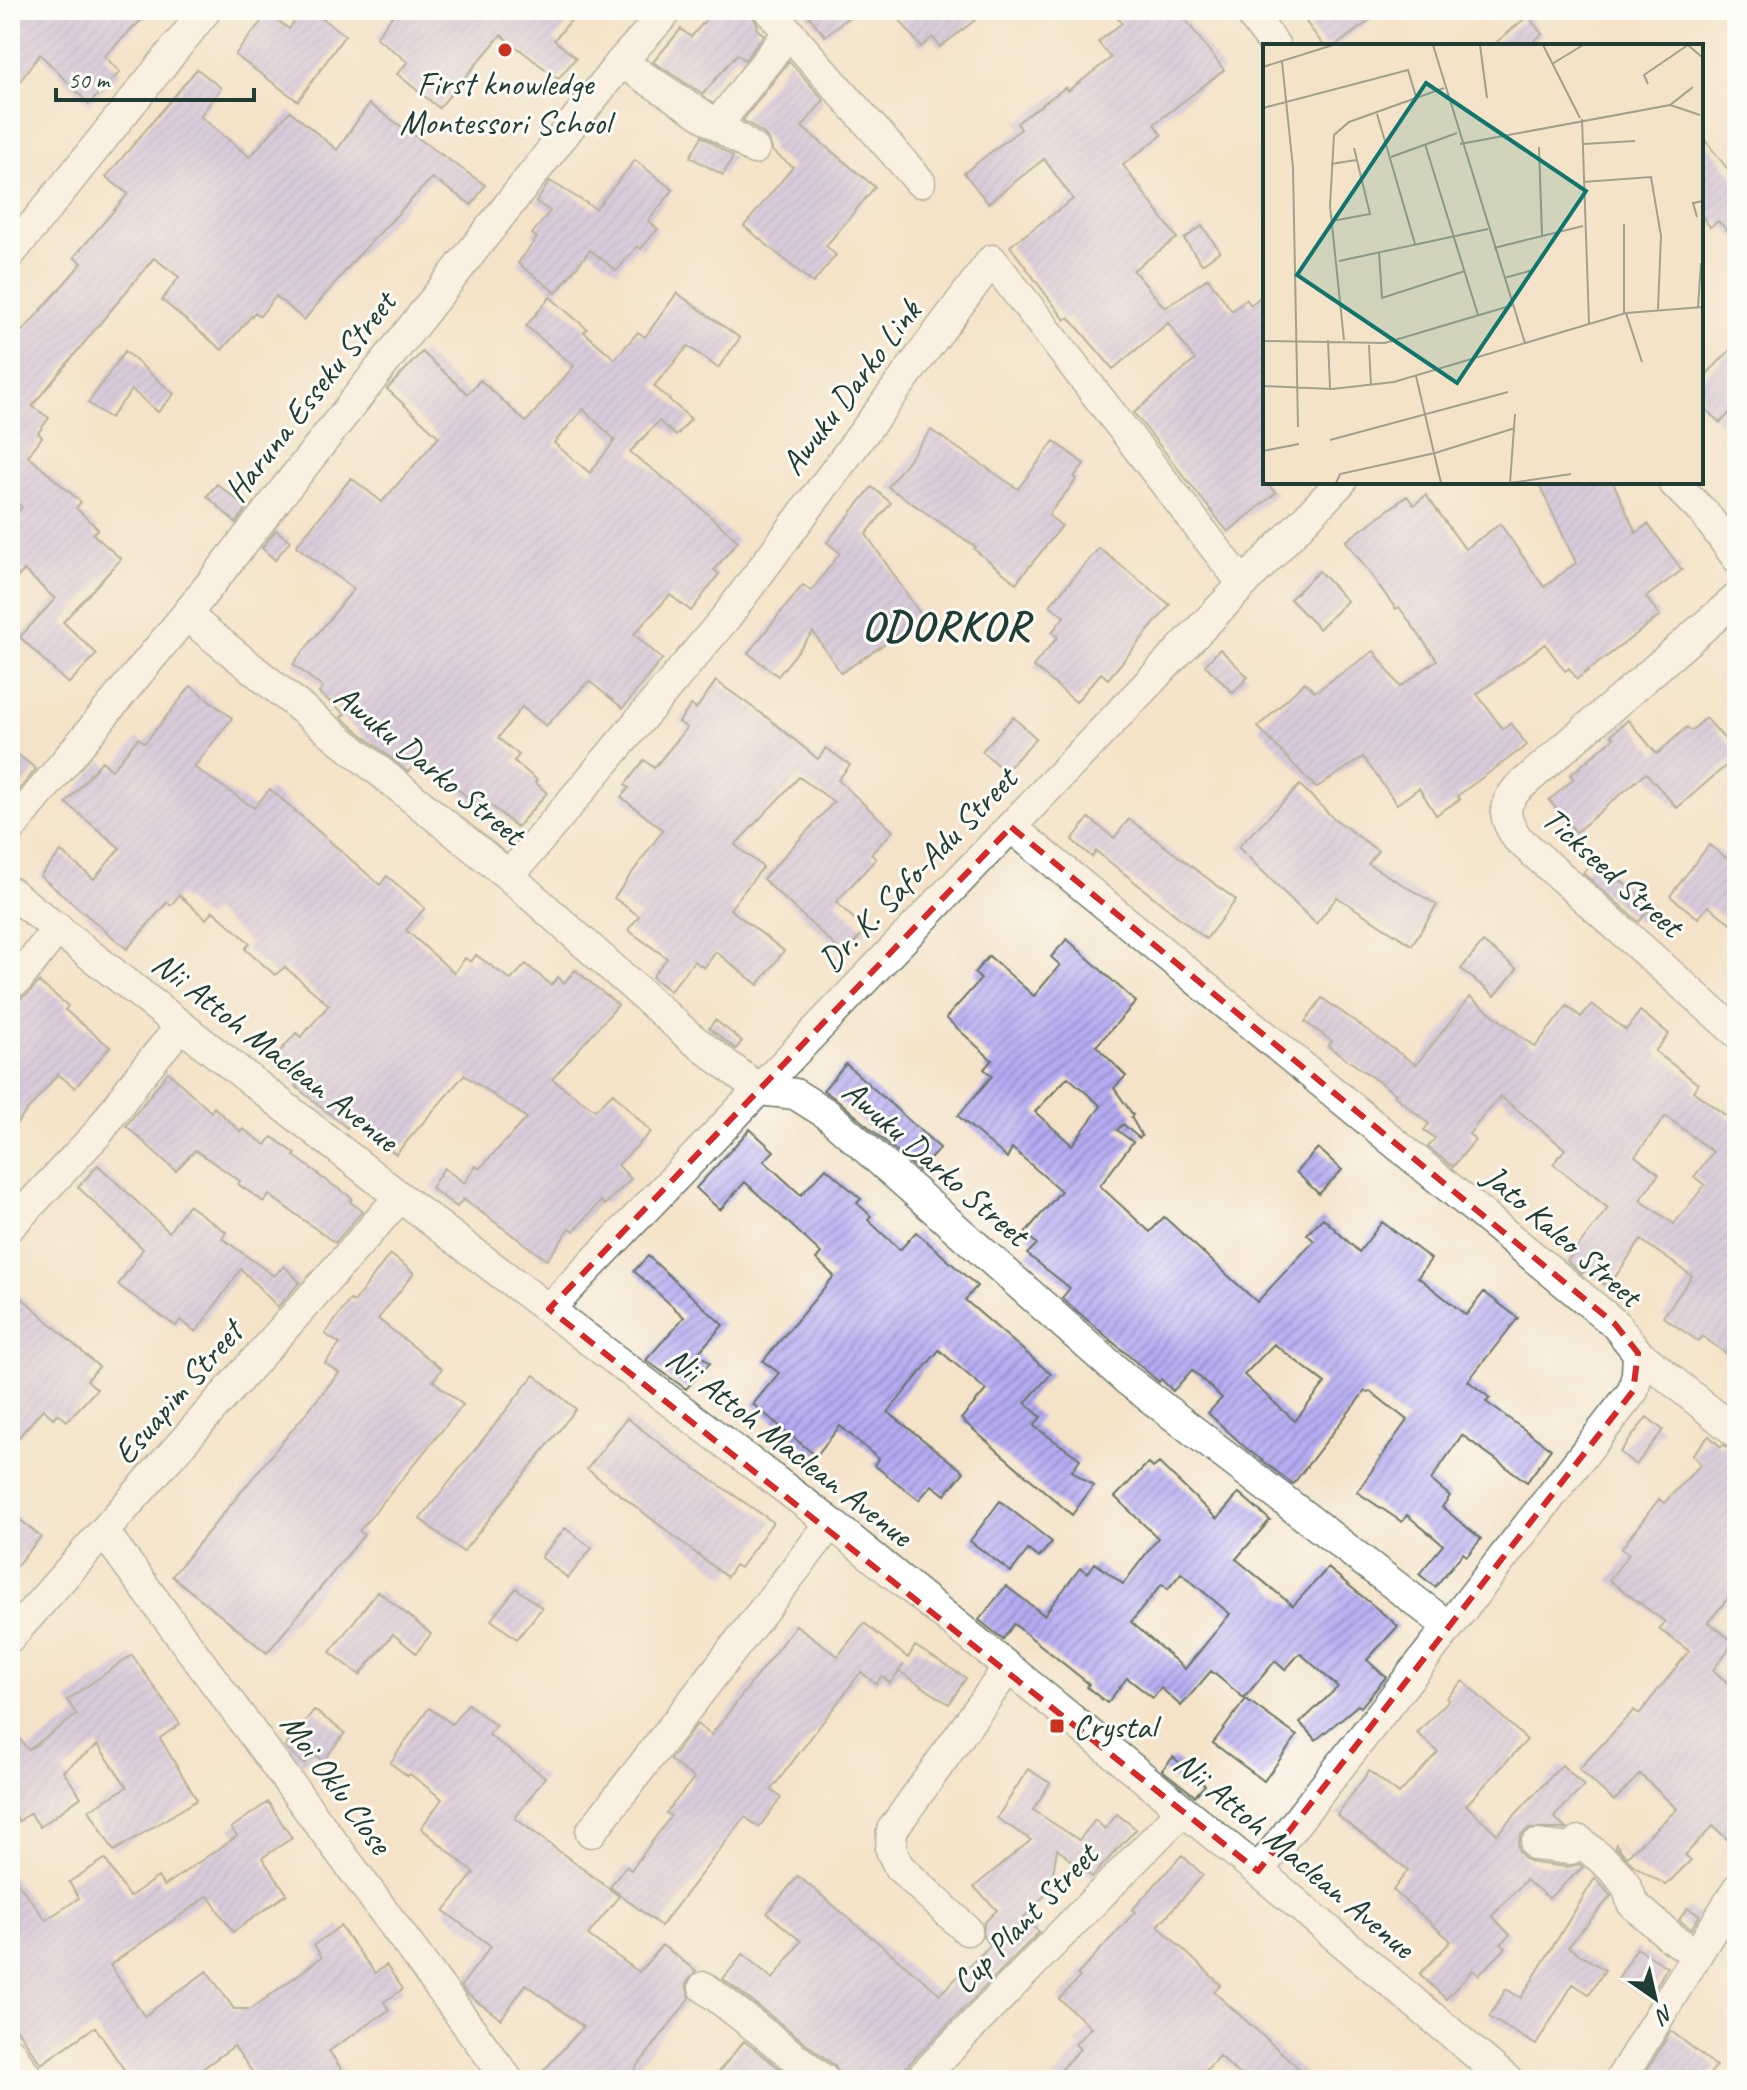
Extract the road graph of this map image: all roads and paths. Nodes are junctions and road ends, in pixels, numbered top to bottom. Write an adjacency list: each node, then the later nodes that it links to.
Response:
1 (206, 10): 11 (street)
2 (668, 10): 7 (street, Haruna Esseku Street)
3 (769, 10): 5 (street)
4 (1248, 10): 6 (street)
5 (789, 32): 8 (street); 10 (street)
6 (1274, 44)
7 (621, 62): 8 (street); 17 (street, Haruna Esseku Street)
8 (717, 125): 9 (street)
9 (754, 149)
10 (920, 182)
11 (10, 254)
12 (1339, 484): 15 (street, Dr. K. Safo-Adu Street)
13 (1675, 484): 14 (street)
14 (1737, 558)
15 (1243, 584): 18 (street, Dr. K. Safo-Adu Street); 20 (street, Awuku Darko Link)
16 (1737, 598): 25 (street, Tickseed Street)
17 (186, 615): 19 (street, Haruna Esseku Street); 20 (street, Awuku Darko Street)
18 (1011, 827): 26 (street, Dr. K. Safo-Adu Street); 30 (street, Jato Kaleo Street)
19 (10, 829)
20 (509, 876): 26 (street, Awuku Darko Street)
21 (10, 892): 22 (street, Nii Attoh Maclean Avenue)
22 (58, 928): 23 (street); 24 (street, Nii Attoh Maclean Avenue)
23 (10, 984)
24 (181, 1026): 27 (street, Nii Attoh Maclean Avenue); 28 (street)
25 (1737, 1033)
26 (760, 1090): 29 (street, Dr. K. Safo-Adu Street); 34 (street, Awuku Darko Street)
27 (400, 1197): 29 (street, Nii Attoh Maclean Avenue); 33 (street, Esuapim Street)
28 (10, 1226)
29 (549, 1309): 32 (street, Nii Attoh Maclean Avenue)
30 (1638, 1353): 31 (street); 34 (street, Jato Kaleo Street)
31 (1737, 1433)
32 (831, 1523): 36 (street, Nii Attoh Maclean Avenue); 38 (street)
33 (104, 1532): 35 (street, Esuapim Street); 48 (street, Moi Oklu Close)
34 (1448, 1626): 40 (street, Jato Kaleo Street)
35 (10, 1637)
36 (1008, 1668): 37 (street, Nii Attoh Maclean Avenue); 43 (street)
37 (1183, 1810): 40 (street, Nii Attoh Maclean Avenue); 50 (street, Cup Plant Street)
38 (591, 1832)
39 (1536, 1845): 44 (street)
40 (1258, 1871): 51 (street, Nii Attoh Maclean Avenue)
41 (1737, 1889): 42 (street)
42 (1729, 1921): 44 (street)
43 (967, 1930)
44 (1696, 1954): 52 (street)
45 (704, 1987): 49 (street)
46 (10, 2052): 47 (street)
47 (29, 2080)
48 (508, 2080)
49 (824, 2080)
50 (919, 2080)
51 (1507, 2080)
52 (1620, 2080)

